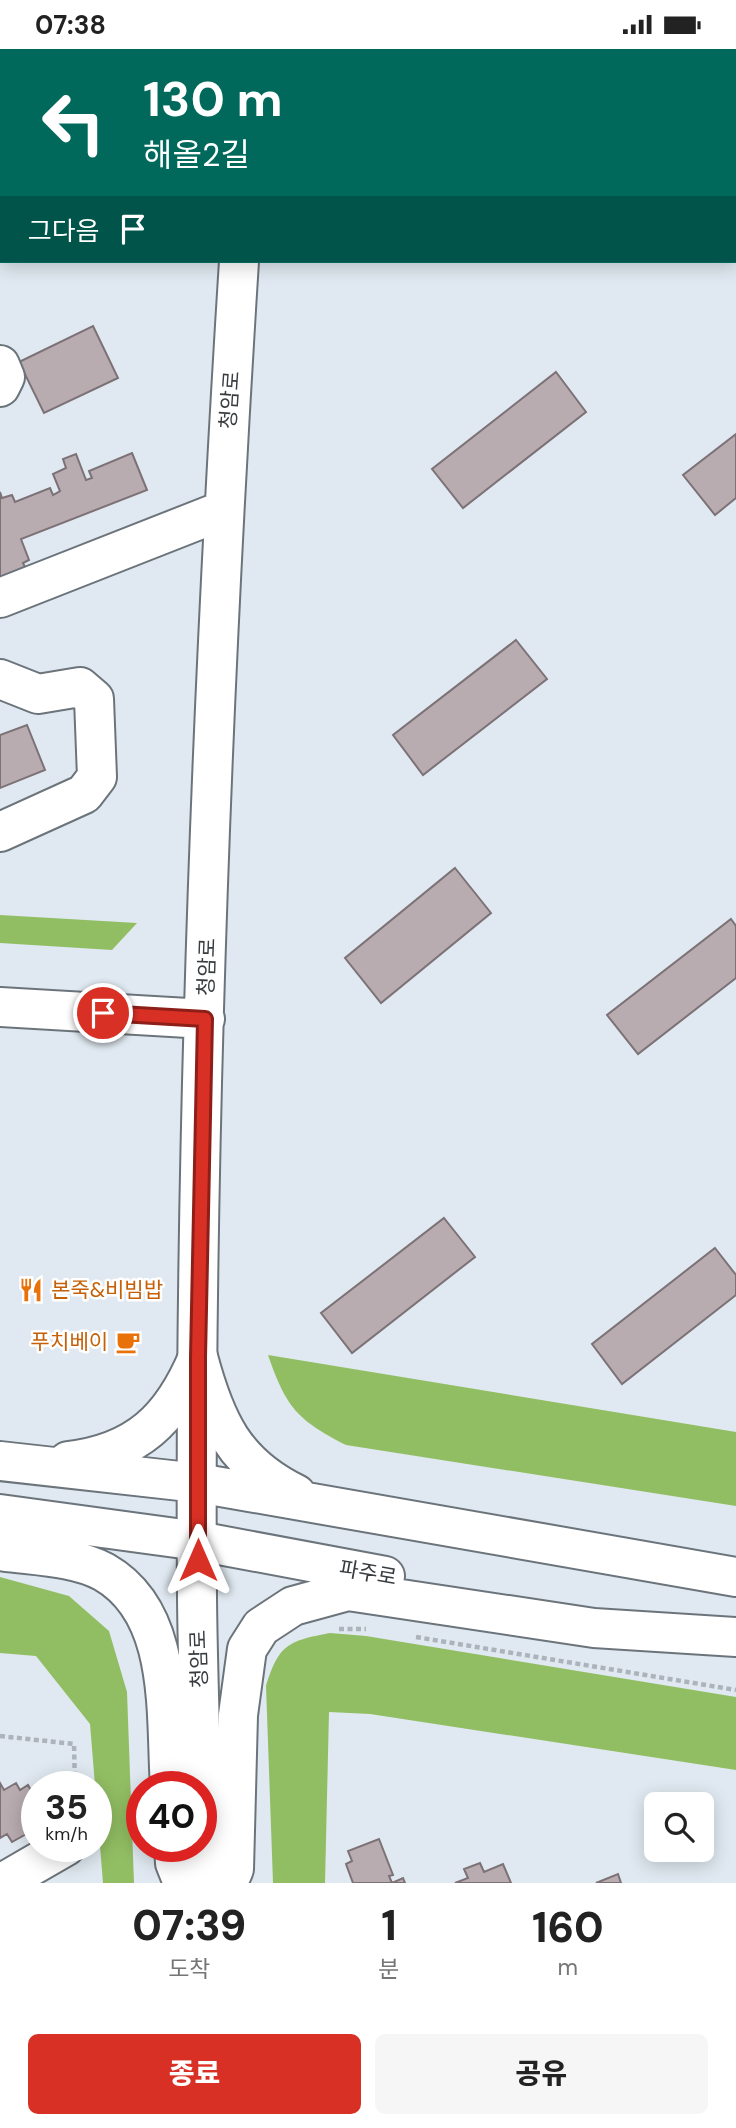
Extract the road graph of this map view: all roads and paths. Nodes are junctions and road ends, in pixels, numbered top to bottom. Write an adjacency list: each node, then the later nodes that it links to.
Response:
1 (239, 263): 4 (main road, 청암로)
2 (0, 365): 3 (main road)
3 (0, 387)
4 (223, 510): 5 (main road); 9 (main road, 청암로)
5 (0, 598)
6 (0, 679): 7 (main road)
7 (0, 832)
8 (0, 1007): 9 (main road)
9 (205, 1019): 10 (main road, 청암로)
10 (198, 1357): 11 (main road); 12 (main road, 청암로); 13 (main road)
11 (16, 1463): 12 (main road)
12 (198, 1483): 13 (main road); 15 (main road, 청암로)
13 (340, 1509): 17 (main road)
14 (0, 1514): 15 (main road, 파주로)
15 (198, 1541): 21 (main road, 파주로); 30 (main road, 청암로)
16 (0, 1551): 25 (main road)
17 (736, 1577)
18 (330, 1629): 19 (path)
19 (368, 1629)
20 (409, 1636): 22 (path)
21 (736, 1636): 31 (main road)
22 (736, 1690)
23 (0, 1736): 24 (path)
24 (75, 1771)
25 (156, 1771)
26 (38, 1862): 28 (main road)
27 (175, 1862): 29 (main road)
28 (2, 1883)
29 (183, 1883)
30 (205, 1883)
31 (228, 1883)

